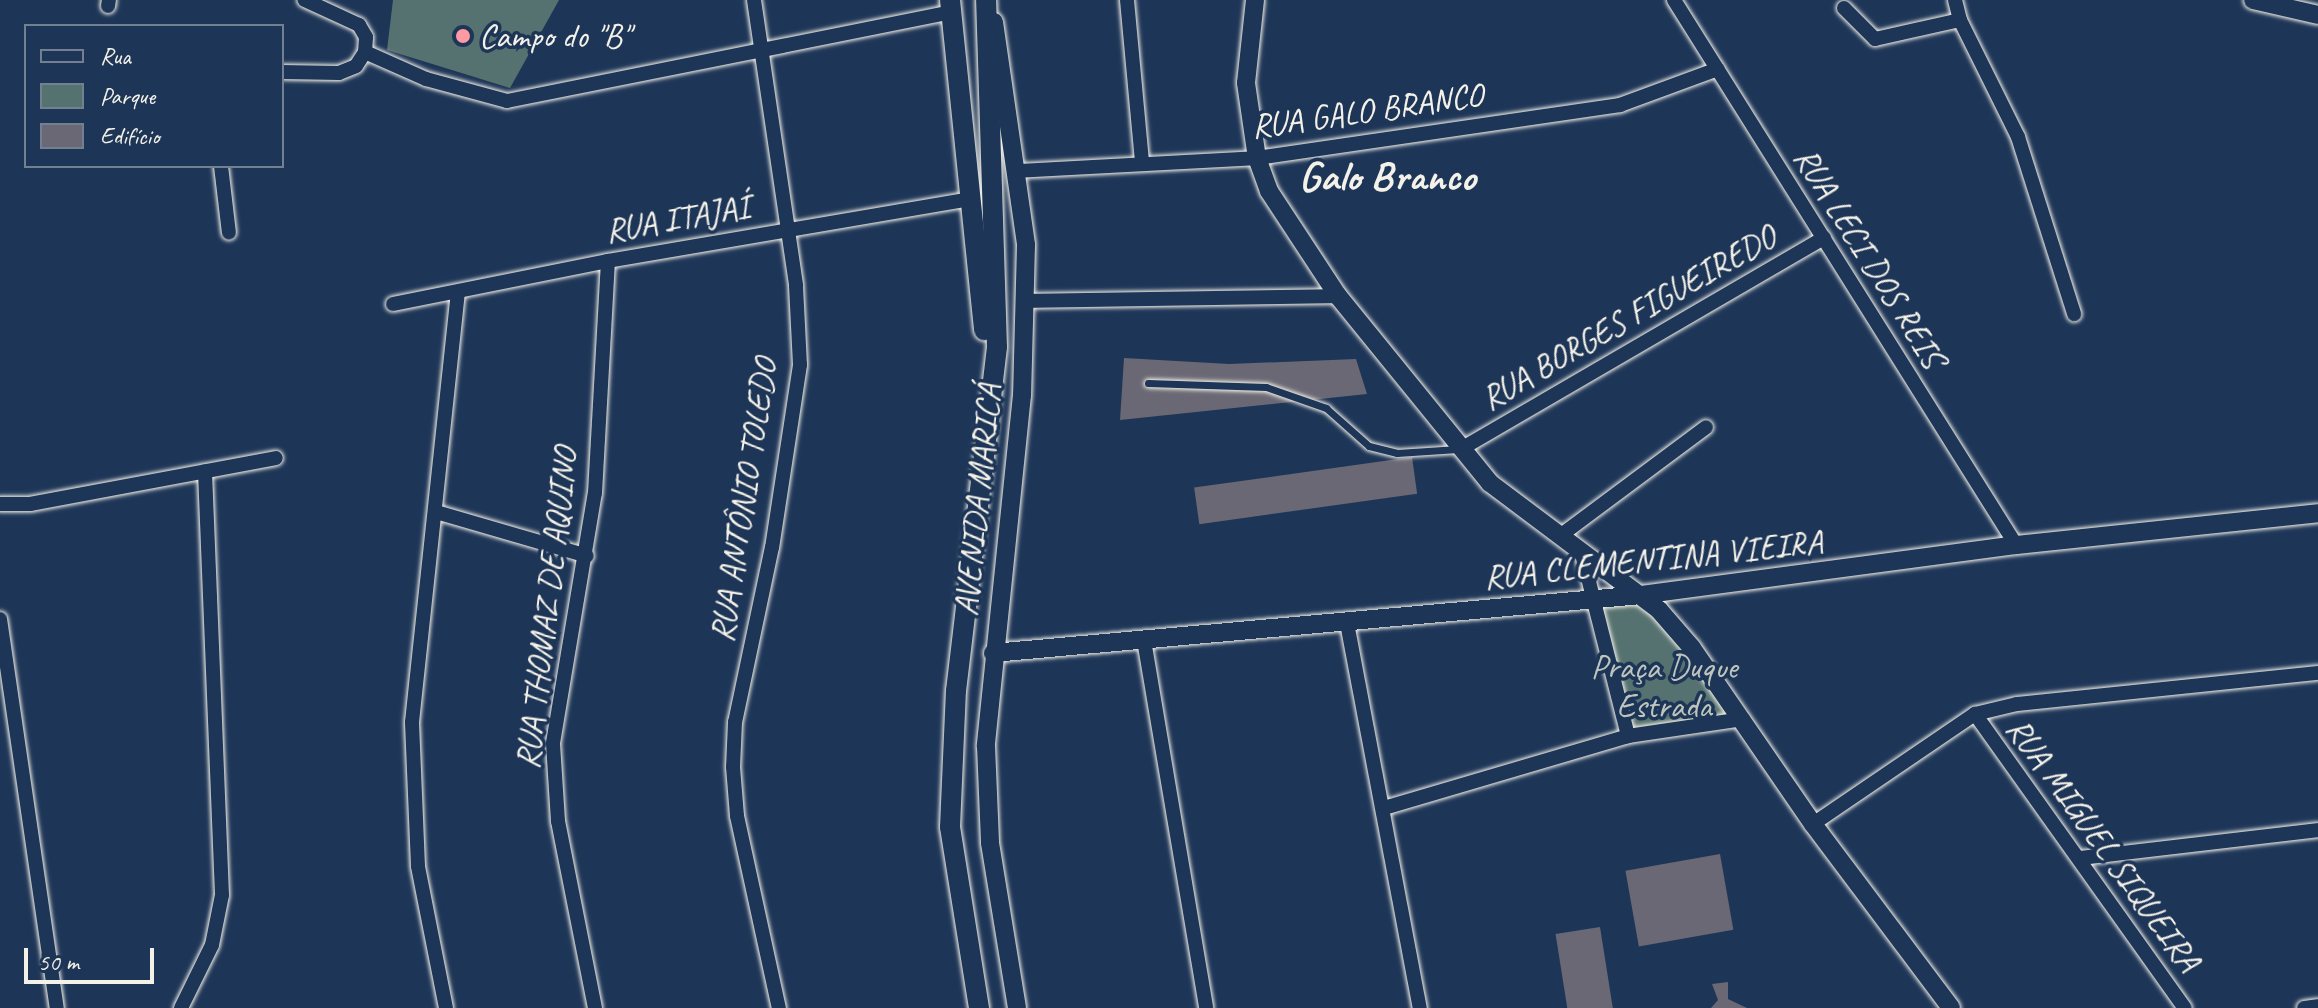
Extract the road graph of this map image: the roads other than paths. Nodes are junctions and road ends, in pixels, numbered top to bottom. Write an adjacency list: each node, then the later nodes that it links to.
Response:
1 (305, 0): 14 (street)
2 (754, 0): 13 (street, RUA ANTÔNIO TOLEDO)
3 (988, 0): 20 (street, AVENIDA MARICÁ); 32 (main road)
4 (1127, 0): 18 (street)
5 (1255, 0): 17 (street)
6 (1674, 0): 15 (street, RUA LECI DOS REIS)
7 (1955, 0): 12 (street)
8 (2253, 0): 11 (street)
9 (950, 6): 13 (street); 21 (main road)
10 (1844, 8): 12 (street)
11 (2318, 15)
12 (1960, 20): 30 (street)
13 (761, 50): 14 (street); 22 (street, RUA ANTÔNIO TOLEDO)
14 (365, 52): 16 (street)
15 (1718, 69): 17 (street, RUA GALO BRANCO); 24 (street, RUA LECI DOS REIS)
16 (284, 72)
17 (1257, 158): 18 (street, RUA GALO BRANCO); 27 (street)
18 (1142, 163): 20 (street, RUA GALO BRANCO)
19 (221, 168): 23 (street)
20 (1017, 171): 28 (street, AVENIDA MARICÁ)
21 (972, 199): 22 (street, RUA ITAJAÍ); 32 (main road)
22 (787, 228): 25 (street, RUA ITAJAÍ); 64 (street, RUA ANTÔNIO TOLEDO)
23 (229, 233)
24 (1824, 238): 34 (street, RUA BORGES FIGUEIREDO); 41 (street, RUA LECI DOS REIS)
25 (608, 261): 26 (street, RUA ITAJAÍ); 43 (street, RUA THOMAZ DE AQUINO)
26 (458, 293): 29 (street, RUA ITAJAÍ); 38 (street)
27 (1338, 296): 28 (street); 34 (street)
28 (1028, 301): 49 (street, AVENIDA MARICÁ)
29 (393, 304)
30 (2074, 314)
31 (1148, 383): 34 (lane)
32 (992, 394): 65 (main road)
33 (1706, 427): 40 (street)
34 (1461, 449): 40 (street)
35 (276, 458): 36 (street)
36 (205, 471): 37 (street); 61 (street)
37 (0, 504)
38 (436, 512): 43 (street); 62 (street)
39 (2318, 513): 41 (street, RUA CLEMENTINA VIEIRA)
40 (1560, 536): 42 (street)
41 (2016, 545): 44 (street, RUA CLEMENTINA VIEIRA)
42 (1582, 554): 44 (street); 45 (street)
43 (587, 556): 63 (street, RUA THOMAZ DE AQUINO)
44 (1641, 595): 45 (street, RUA CLEMENTINA VIEIRA); 53 (street)
45 (1591, 600): 47 (street, RUA CLEMENTINA VIEIRA); 54 (street)
46 (0, 619): 50 (street)
47 (1347, 623): 48 (street, RUA CLEMENTINA VIEIRA); 55 (street)
48 (1144, 640): 49 (street, RUA CLEMENTINA VIEIRA); 67 (street)
49 (993, 653): 66 (street, AVENIDA MARICÁ)
50 (2, 654): 60 (street)
51 (2318, 673): 52 (street)
52 (1975, 714): 56 (street); 58 (street, RUA MIGUEL SIQUEIRA)
53 (1743, 719): 54 (street); 56 (street)
54 (1628, 736): 55 (street)
55 (1384, 808): 68 (street)
56 (1813, 824): 69 (street)
57 (2318, 830): 58 (street)
58 (2081, 858): 70 (street, RUA MIGUEL SIQUEIRA)
59 (2318, 1006): 71 (street)
60 (57, 1008)
61 (181, 1008)
62 (446, 1008)
63 (595, 1008)
64 (779, 1008)
65 (979, 1008)
66 (1017, 1008)
67 (1206, 1008)
68 (1420, 1008)
69 (1951, 1008)
70 (2185, 1008)
71 (2304, 1008)

